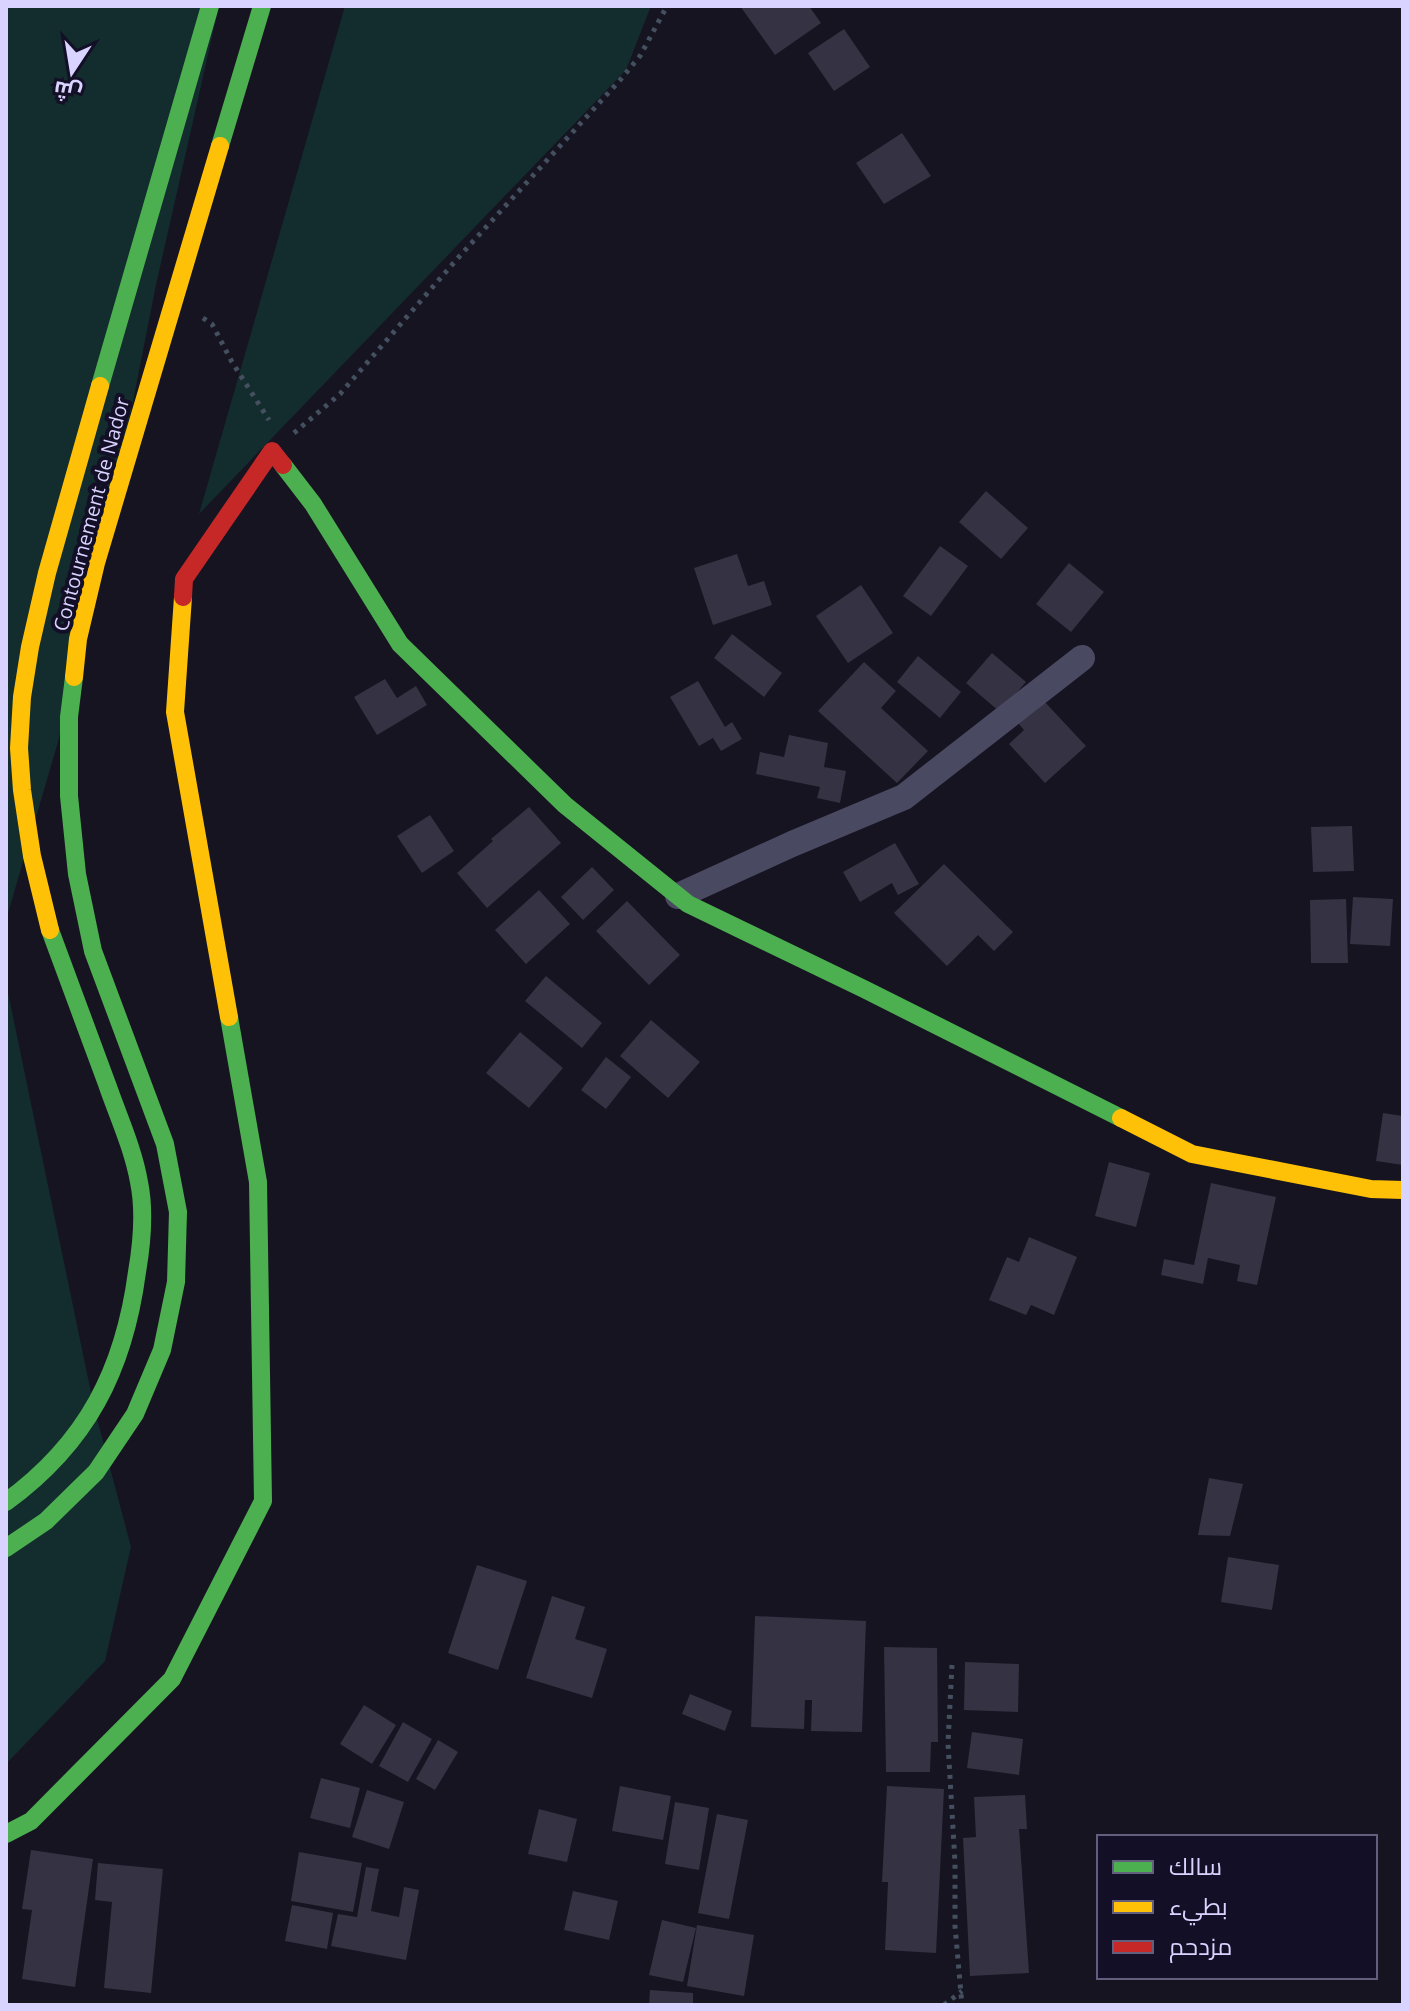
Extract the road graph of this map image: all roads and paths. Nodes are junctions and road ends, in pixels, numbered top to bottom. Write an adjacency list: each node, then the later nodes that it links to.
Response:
1 (262, 6): 4 (main road, Contournement de Nador)
2 (667, 6): 5 (path)
3 (212, 14): 9 (main road, Contournement de Nador)
4 (172, 311): 5 (path); 10 (main road, Contournement de Nador)
5 (278, 447): 7 (main road); 12 (main road)
6 (1082, 658): 7 (street)
7 (678, 896): 8 (main road)
8 (1403, 1190)
9 (6, 1502)
10 (6, 1548)
11 (952, 1665): 13 (path)
12 (6, 1834)
13 (962, 1991): 14 (path); 15 (path)
14 (944, 2005)
15 (962, 2005)

